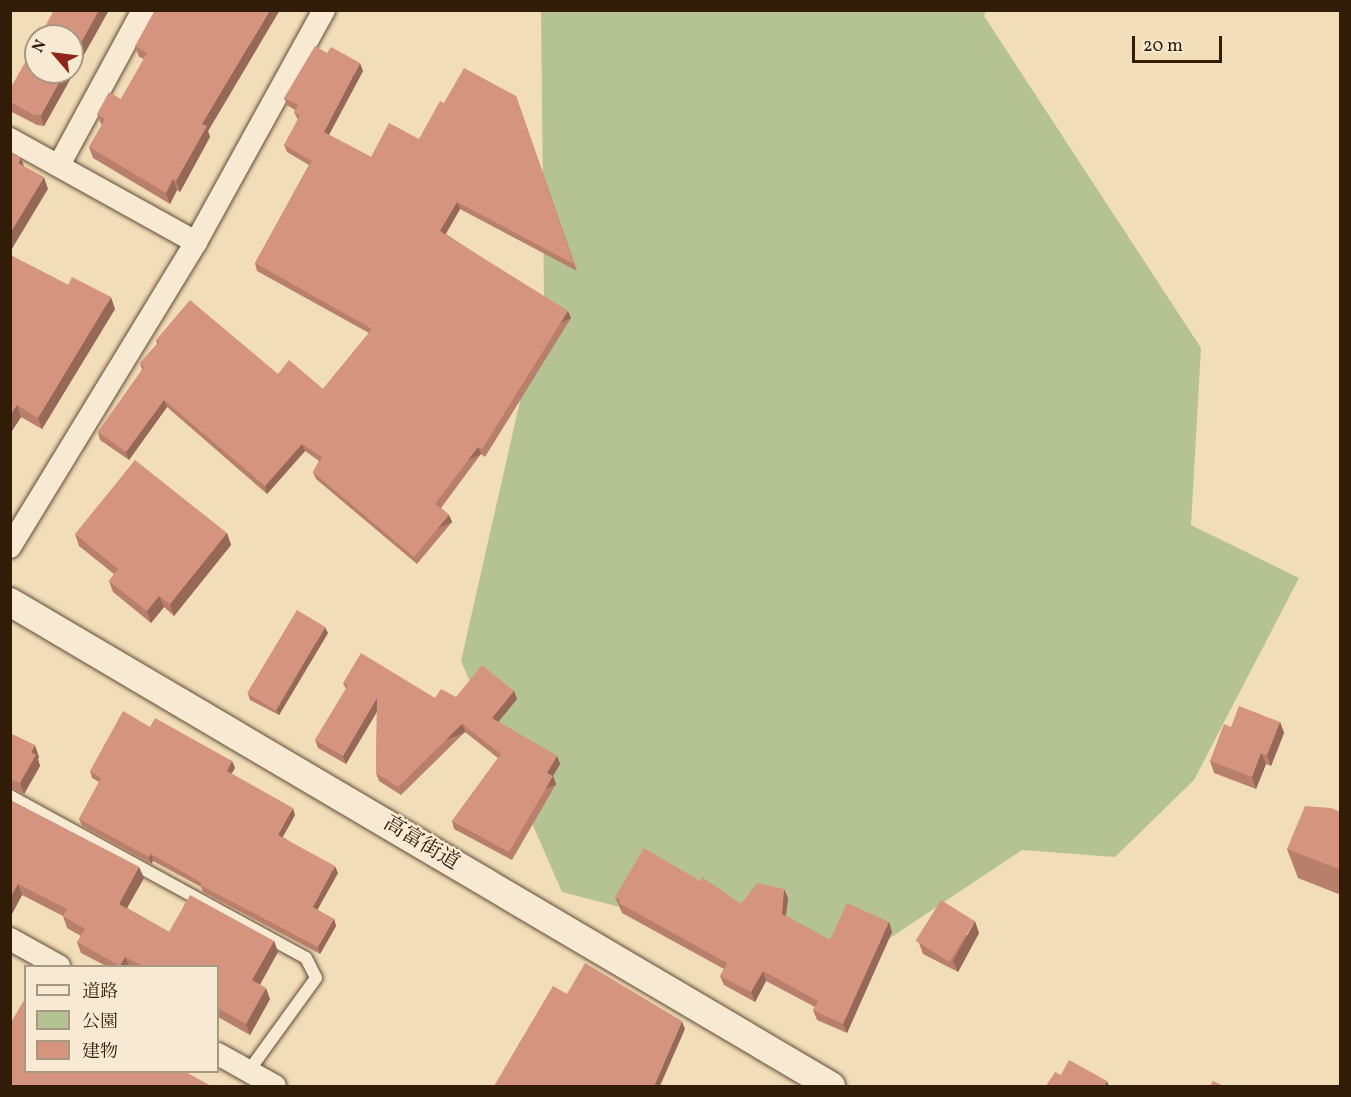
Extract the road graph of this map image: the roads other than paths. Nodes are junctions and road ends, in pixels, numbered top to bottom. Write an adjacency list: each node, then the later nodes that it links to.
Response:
1 (143, 10): 4 (street)
2 (324, 10): 5 (street)
3 (10, 139): 4 (street)
4 (58, 165): 5 (street)
5 (196, 242): 6 (street)
6 (10, 547)
7 (10, 602): 14 (street, 高富街道)
8 (10, 796): 12 (lane)
9 (13, 946): 10 (street)
10 (57, 965)
11 (219, 1055): 12 (street)
12 (248, 1072): 13 (street)
13 (275, 1086)
14 (831, 1086)

